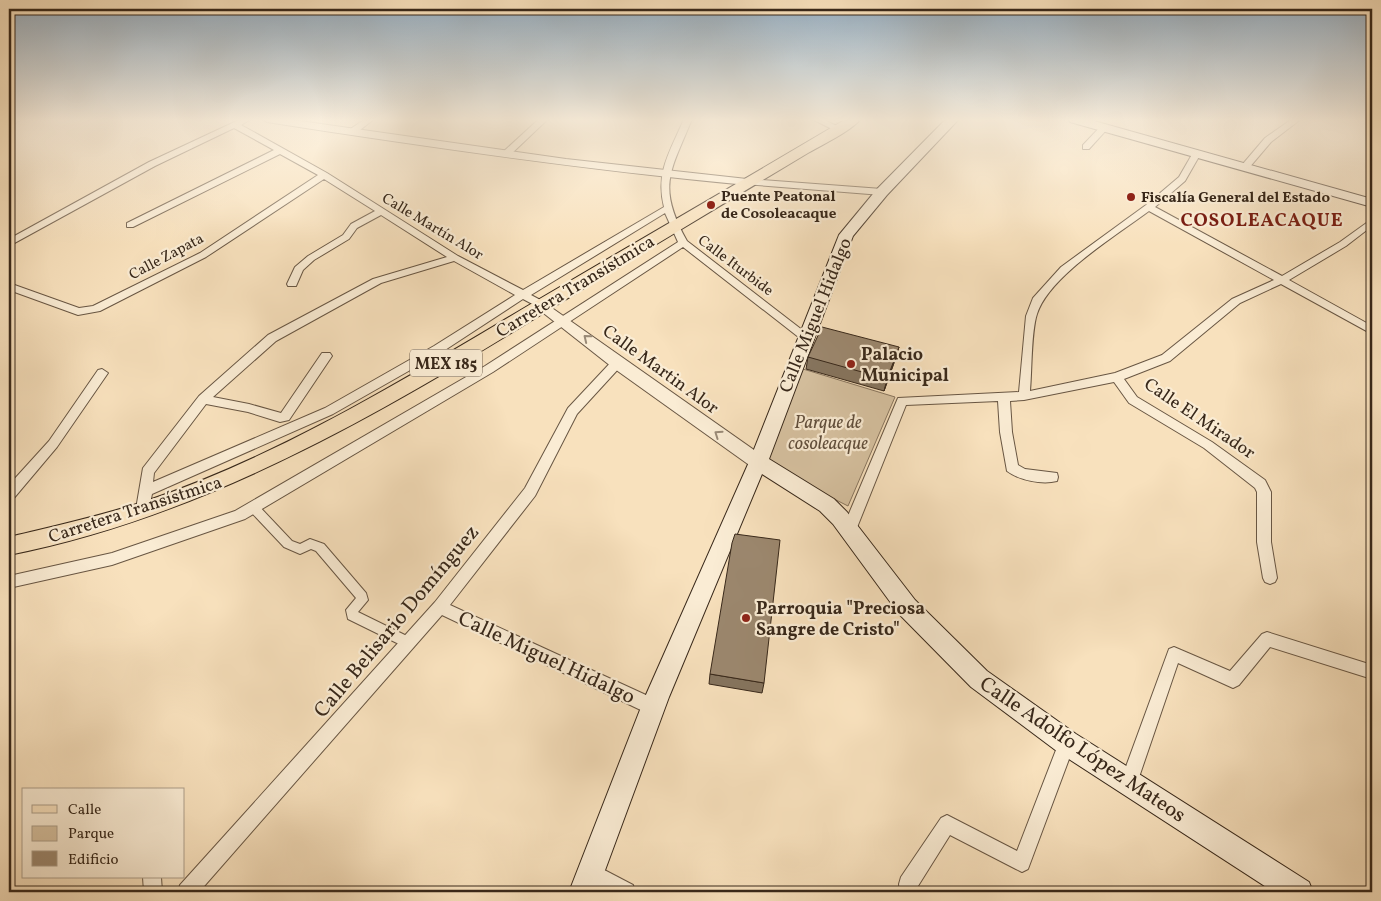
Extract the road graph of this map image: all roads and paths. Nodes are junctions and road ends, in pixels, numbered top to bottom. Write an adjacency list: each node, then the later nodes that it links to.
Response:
1 (158, 161): 23 (street)
2 (259, 161): 21 (street)
3 (298, 161): 12 (street, Calle Martín Alor)
4 (559, 161): 13 (street)
5 (670, 161): 13 (street)
6 (783, 161): 14 (main road, Carretera Transístmica / MEX 185)
7 (912, 161): 15 (main road, Calle Miguel Hidalgo)
8 (1192, 161): 17 (street)
9 (1225, 161): 11 (main road)
10 (1250, 161): 11 (street)
11 (1245, 167): 16 (main road)
12 (324, 175): 19 (street, Calle Martín Alor); 28 (street, Calle Zapata)
13 (664, 175): 14 (street); 18 (street, Calle Iturbide)
14 (747, 182): 15 (street); 22 (main road, Carretera Transístmica / MEX 185)
15 (882, 192): 33 (main road, Calle Miguel Hidalgo)
16 (1372, 203)
17 (1149, 207): 26 (street); 39 (street)
18 (668, 208): 22 (street, Calle Iturbide); 29 (street)
19 (382, 212): 25 (street, Calle Martín Alor); 27 (street)
20 (1372, 222): 26 (street)
21 (130, 225)
22 (674, 227): 24 (street, Calle Iturbide); 30 (main road, Carretera Transístmica / MEX 185)
23 (9, 243)
24 (683, 243): 31 (street); 33 (street, Calle Iturbide)
25 (455, 258): 29 (street, Calle Martín Alor); 40 (street)
26 (1282, 280): 32 (street); 37 (street)
27 (292, 284)
28 (9, 286)
29 (524, 294): 30 (street, Calle Martín Alor); 43 (street)
30 (542, 305): 31 (street, Calle Martin Alor); 46 (main road, Carretera Transístmica / MEX 185)
31 (564, 320): 35 (street, Calle Martin Alor, one-way to 31); 45 (street)
32 (1372, 330)
33 (805, 336): 41 (main road, Calle Miguel Hidalgo)
34 (326, 356): 40 (street)
35 (616, 363): 41 (street, Calle Martin Alor, one-way to 35); 51 (street, Calle Belisario Domínguez)
36 (102, 373): 44 (street)
37 (1117, 377): 39 (street); 49 (street, Calle El Mirador)
38 (1004, 396): 39 (street); 42 (street); 47 (street)
39 (1024, 396)
40 (203, 399): 43 (street)
41 (758, 462): 47 (main road, Calle Adolfo López Mateos); 54 (main road, Calle Miguel Hidalgo)
42 (1052, 477)
43 (145, 491): 46 (street)
44 (9, 494)
45 (253, 507): 50 (street); 52 (street)
46 (143, 509): 48 (main road, Carretera Transístmica / MEX 185)
47 (849, 530): 55 (main road, Calle Adolfo López Mateos)
48 (9, 546)
49 (1270, 578)
50 (9, 582)
51 (440, 607): 52 (street, Calle Belisario Domínguez); 54 (street, Calle Miguel Hidalgo)
52 (408, 643): 60 (street, Calle Belisario Domínguez)
53 (1372, 672): 56 (street)
54 (653, 707): 58 (main road, Calle Miguel Hidalgo)
55 (1066, 743): 56 (main road, Calle Adolfo López Mateos); 62 (street)
56 (1129, 783): 63 (main road, Calle Adolfo López Mateos)
57 (152, 878): 59 (street)
58 (586, 882): 61 (street)
59 (153, 892)
60 (187, 892)
61 (626, 892)
62 (909, 892)
63 (1299, 892)

